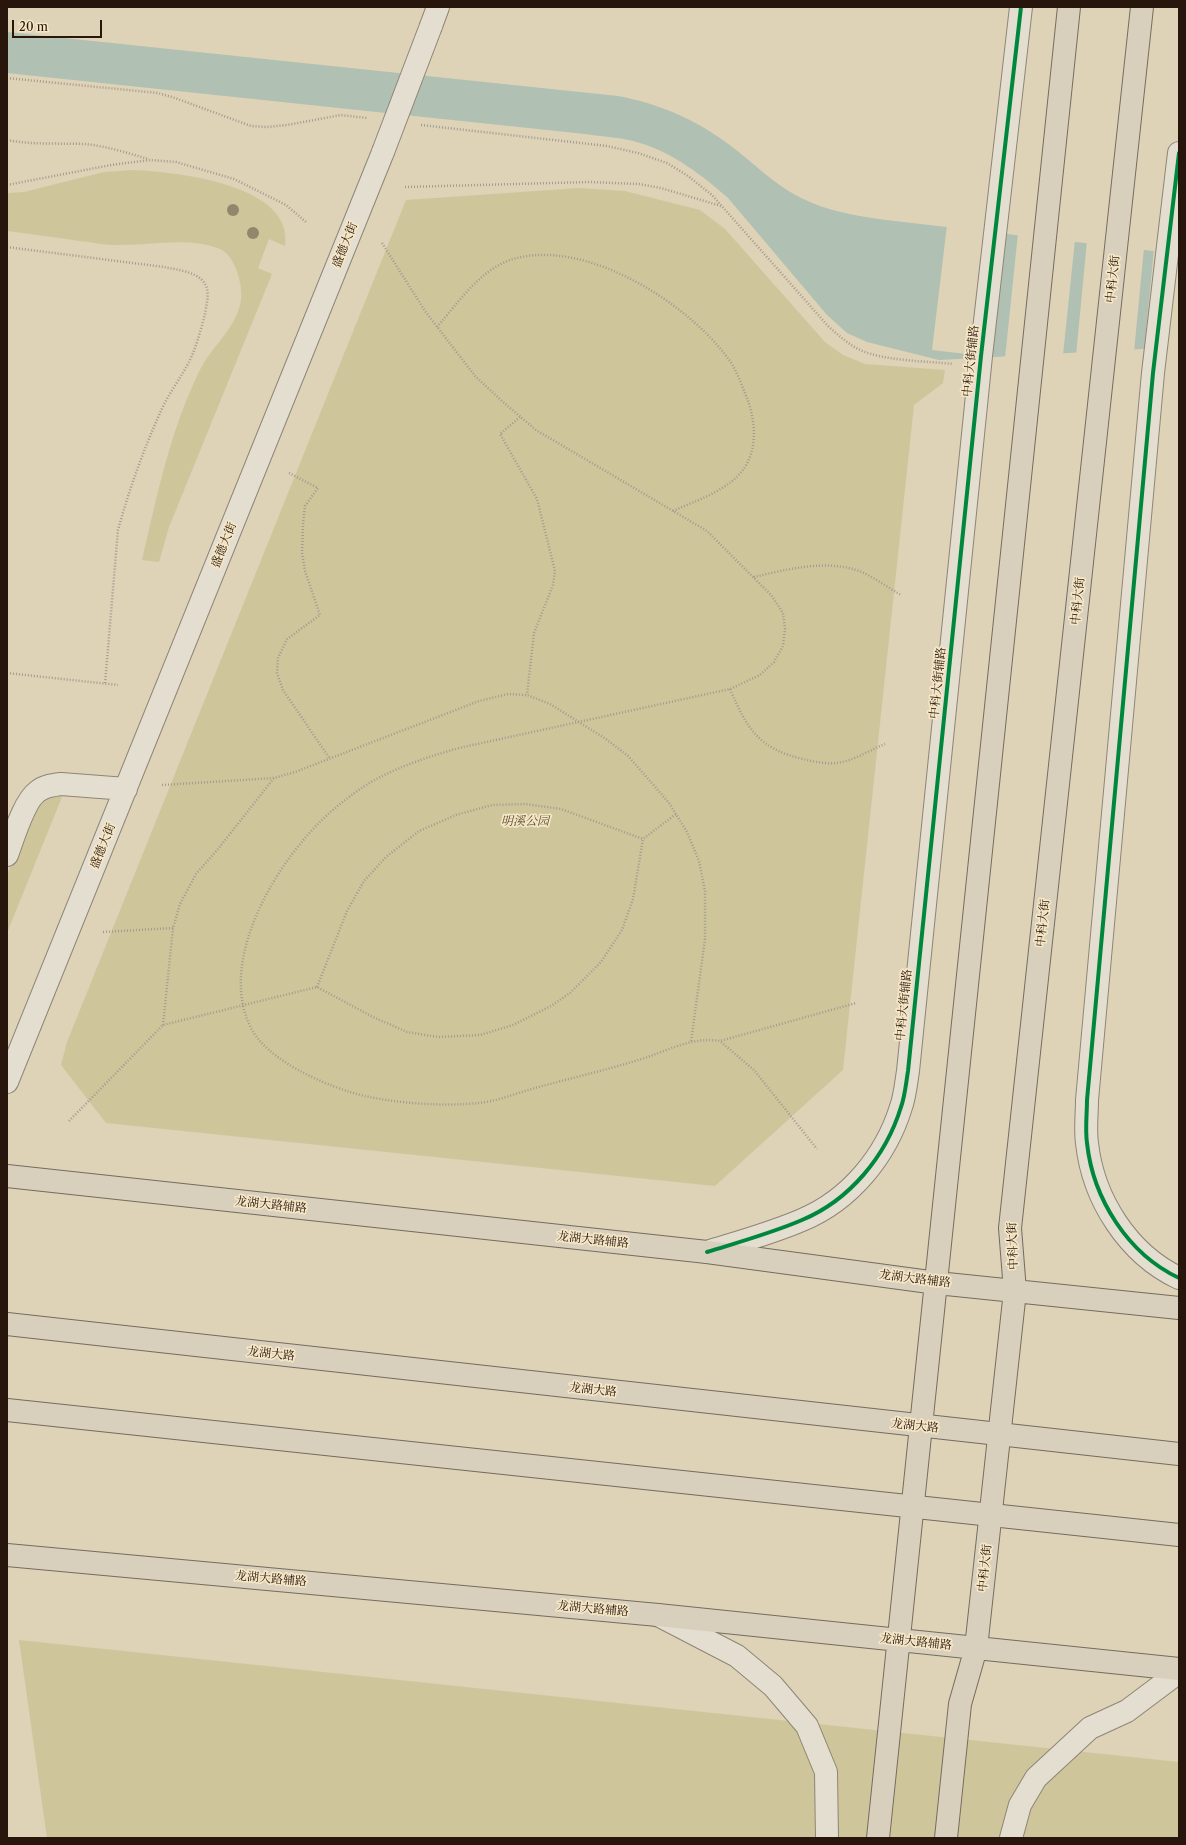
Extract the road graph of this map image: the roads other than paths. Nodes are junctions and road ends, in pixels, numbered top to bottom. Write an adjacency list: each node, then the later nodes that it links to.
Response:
1 (1021, 7): 10 (street, 中科大街辅路)
2 (1069, 7): 12 (main road)
3 (1142, 7): 13 (main road, 中科大街)
4 (435, 17): 6 (street, 盛德大街, bridge)
5 (1179, 153): 11 (street)
6 (126, 789): 7 (street); 8 (street, 盛德大街)
7 (7, 854)
8 (7, 1082)
9 (7, 1176): 10 (main road, 龙湖大路辅路)
10 (707, 1252): 12 (main road, 龙湖大路辅路)
11 (1179, 1278)
12 (937, 1283): 13 (main road, 龙湖大路辅路); 17 (main road)
13 (1015, 1291): 14 (main road, 龙湖大路辅路); 18 (main road, 中科大街)
14 (1179, 1308)
15 (7, 1324): 17 (main road, 龙湖大路)
16 (7, 1410): 20 (main road)
17 (922, 1426): 18 (main road, 龙湖大路); 20 (main road)
18 (999, 1435): 19 (main road, 龙湖大路); 21 (main road, 中科大街)
19 (1179, 1454)
20 (913, 1506): 21 (main road); 25 (main road)
21 (990, 1515): 22 (main road); 26 (main road, 中科大街)
22 (1179, 1535)
23 (7, 1555): 24 (main road, 龙湖大路辅路)
24 (658, 1615): 25 (main road, 龙湖大路辅路); 28 (street)
25 (899, 1640): 26 (main road, 龙湖大路辅路); 29 (main road)
26 (976, 1648): 27 (main road, 龙湖大路辅路); 30 (main road, 中科大街)
27 (1179, 1671): 31 (street)
28 (827, 1838)
29 (878, 1838)
30 (946, 1838)
31 (1011, 1838)

